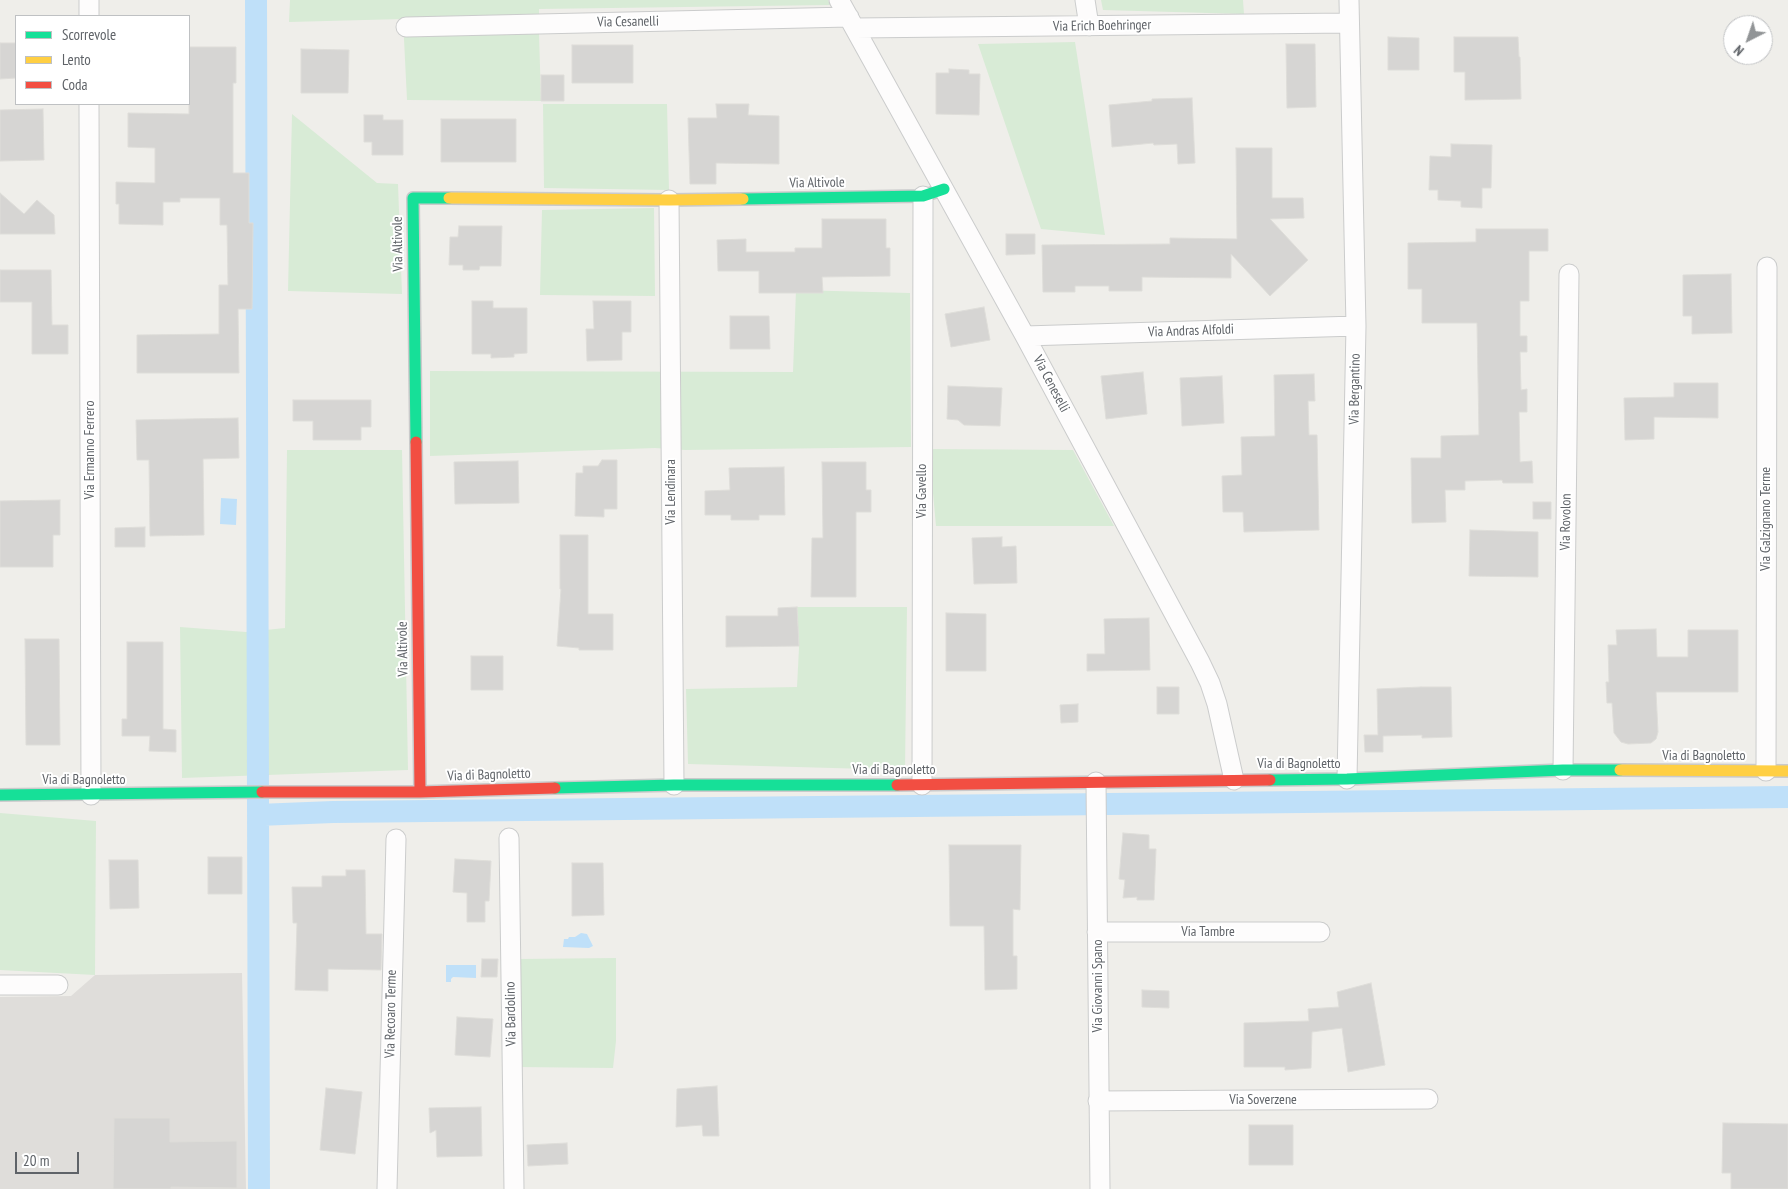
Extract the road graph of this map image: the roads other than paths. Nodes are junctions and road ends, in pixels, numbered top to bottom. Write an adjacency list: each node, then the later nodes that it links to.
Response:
1 (89, 0): 5 (street)
2 (839, 0): 6 (street, Via Ceneselli)
3 (1085, 0): 9 (street)
4 (1349, 0): 7 (street, Via Bergantino)
5 (89, 15)
6 (852, 23): 8 (street, Via Cesanelli); 9 (street, Via Erich Boehringer); 11 (street, Via Ceneselli)
7 (1349, 23): 9 (street, Via Erich Boehringer); 16 (street, Via Bergantino)
8 (406, 26)
9 (1088, 26)
10 (89, 105): 28 (street, Via Ermanno Ferrero)
11 (944, 189): 12 (street, Via Altivole); 17 (street, Via Ceneselli)
12 (923, 196): 13 (street, Via Altivole); 24 (street, Via Gavello)
13 (668, 200): 23 (street, Via Lendinara); 26 (street, Via Altivole)
14 (1767, 267): 19 (street, Via Galzignano Terme)
15 (1570, 274): 18 (street, Via Rovolon)
16 (1356, 326): 17 (street, Via Andras Alfoldi); 21 (street, Via Bergantino)
17 (1025, 336): 22 (street, Via Ceneselli)
18 (1563, 770): 19 (street, Via di Bagnoletto); 21 (street, Via di Bagnoletto)
19 (1766, 771): 20 (street, Via di Bagnoletto)
20 (1788, 771)
21 (1347, 779): 22 (street, Via di Bagnoletto)
22 (1234, 780): 25 (street, Via di Bagnoletto)
23 (674, 785): 24 (street, Via di Bagnoletto); 26 (street, Via di Bagnoletto)
24 (922, 785): 25 (street, Via di Bagnoletto)
25 (1097, 789): 31 (street, Via Giovanni Spano)
26 (420, 792): 28 (street, Via di Bagnoletto)
27 (0, 795): 28 (street, Via di Bagnoletto)
28 (91, 795)
29 (509, 838): 38 (street, Via Bardolino)
30 (396, 839): 37 (street, Via Recoaro Terme)
31 (1097, 932): 32 (street, Via Tambre); 36 (street, Via Giovanni Spano)
32 (1320, 932)
33 (0, 985): 34 (street)
34 (58, 985)
35 (1428, 1099): 36 (street, Via Soverzene)
36 (1098, 1101): 40 (street, Via Giovanni Spano)
37 (387, 1189)
38 (514, 1189)
39 (1089, 1189): 40 (street)
40 (1100, 1189)

